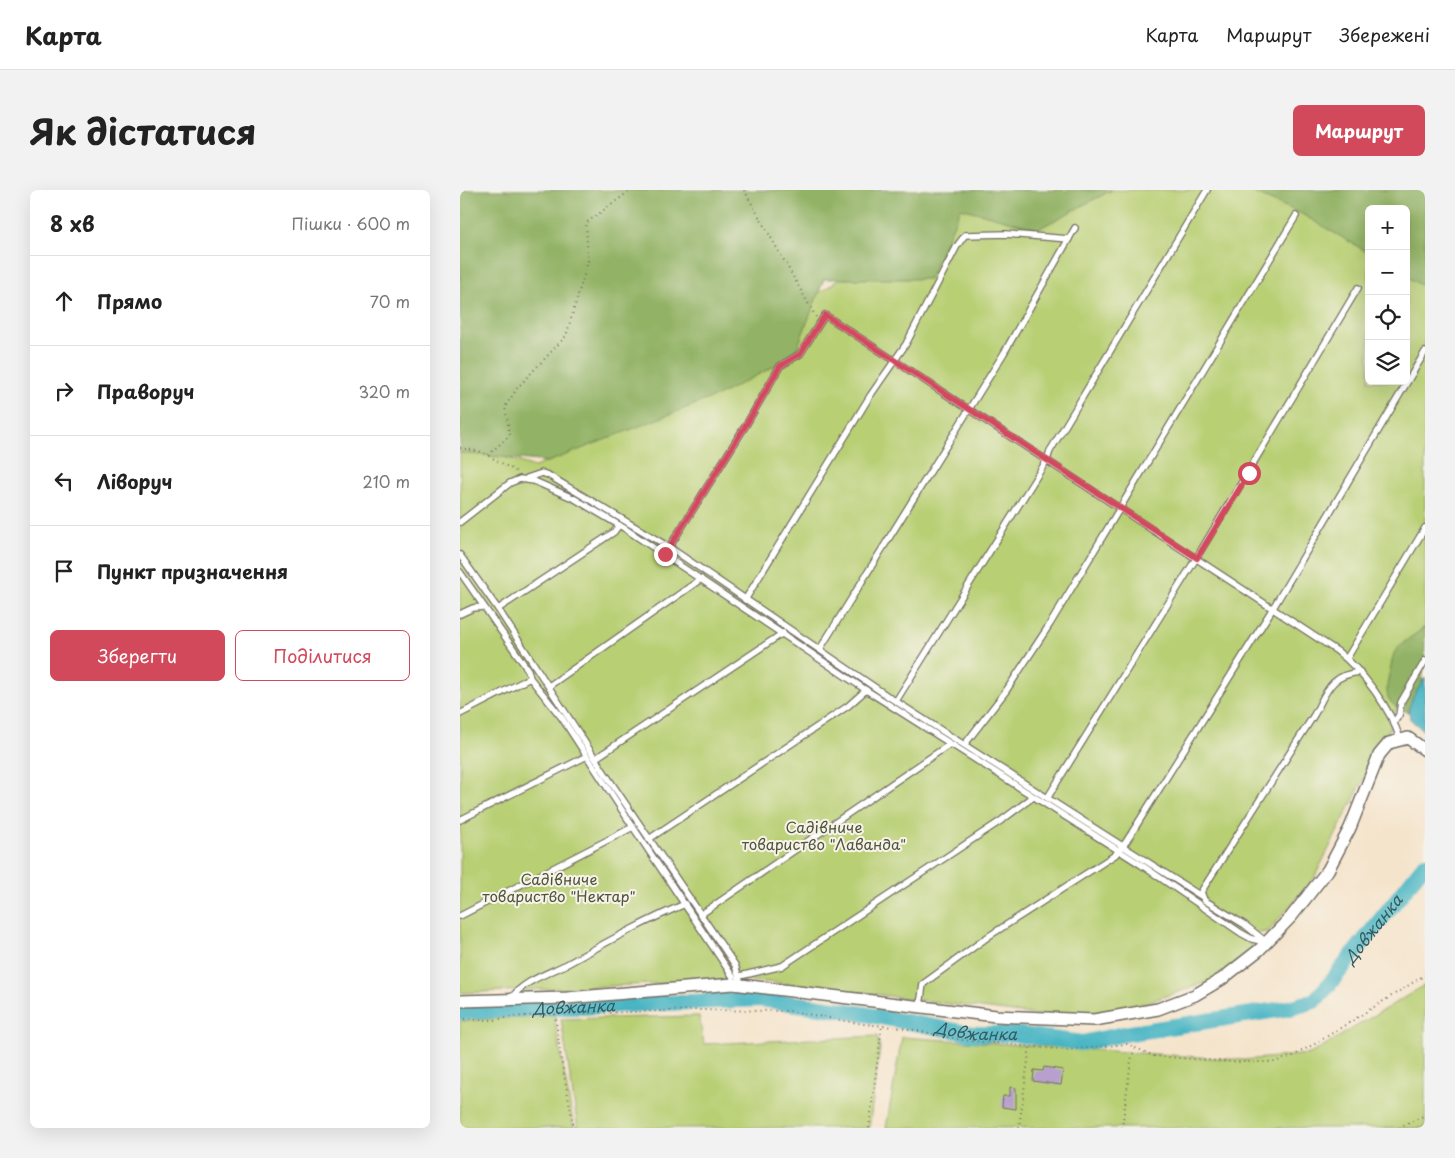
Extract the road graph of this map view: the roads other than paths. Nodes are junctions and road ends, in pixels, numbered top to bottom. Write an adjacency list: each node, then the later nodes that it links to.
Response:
1 (1207, 190): 9 (lane)
2 (1296, 216): 11 (lane)
3 (1075, 228): 4 (lane)
4 (1069, 239): 7 (lane); 8 (lane)
5 (1358, 288): 18 (lane)
6 (1425, 352): 24 (lane)
7 (894, 360): 8 (lane); 15 (lane); 21 (lane)
8 (969, 409): 9 (lane); 28 (lane)
9 (1047, 459): 11 (lane); 35 (lane)
10 (527, 478): 12 (lane); 13 (lane); 15 (lane)
11 (1121, 508): 18 (lane); 40 (lane)
12 (460, 522)
13 (619, 525): 16 (lane); 25 (lane)
14 (1425, 528): 29 (lane)
15 (669, 547): 16 (lane); 21 (lane)
16 (665, 554): 20 (lane)
17 (460, 555): 25 (lane)
18 (1197, 558): 24 (lane); 45 (lane)
19 (460, 572): 22 (lane)
20 (701, 579): 23 (lane); 33 (lane)
21 (745, 599): 23 (lane); 28 (lane)
22 (483, 607): 26 (lane); 32 (lane)
23 (744, 608): 27 (lane)
24 (1273, 608): 29 (lane); 49 (lane)
25 (498, 609): 33 (lane)
26 (460, 614)
27 (783, 632): 34 (lane); 43 (lane)
28 (820, 649): 35 (lane)
29 (1347, 658): 31 (lane)
30 (1425, 661): 37 (lane)
31 (1360, 672): 37 (lane); 51 (lane)
32 (530, 678): 36 (lane); 42 (lane)
33 (549, 686): 43 (lane)
34 (866, 690): 39 (lane); 48 (lane)
35 (896, 701): 40 (lane)
36 (460, 714)
37 (1395, 721): 38 (lane)
38 (1400, 739): 41 (street); 55 (street)
39 (950, 744): 44 (lane); 53 (lane)
40 (965, 744): 45 (lane)
41 (1425, 750)
42 (585, 757): 46 (lane); 47 (lane)
43 (596, 758): 48 (lane)
44 (1033, 797): 50 (lane); 56 (lane)
45 (1048, 797): 49 (lane)
46 (460, 820)
47 (633, 827): 52 (lane); 54 (lane)
48 (649, 839): 53 (lane)
49 (1122, 845): 50 (lane); 51 (lane)
50 (1117, 851): 55 (lane); 59 (lane)
51 (1201, 896): 55 (lane)
52 (685, 904): 56 (lane); 57 (lane)
53 (700, 915): 56 (lane)
54 (460, 916)
55 (1266, 942): 59 (street)
56 (738, 981): 57 (street); 59 (street)
57 (511, 999): 58 (street)
58 (460, 1000)
59 (920, 1006)

